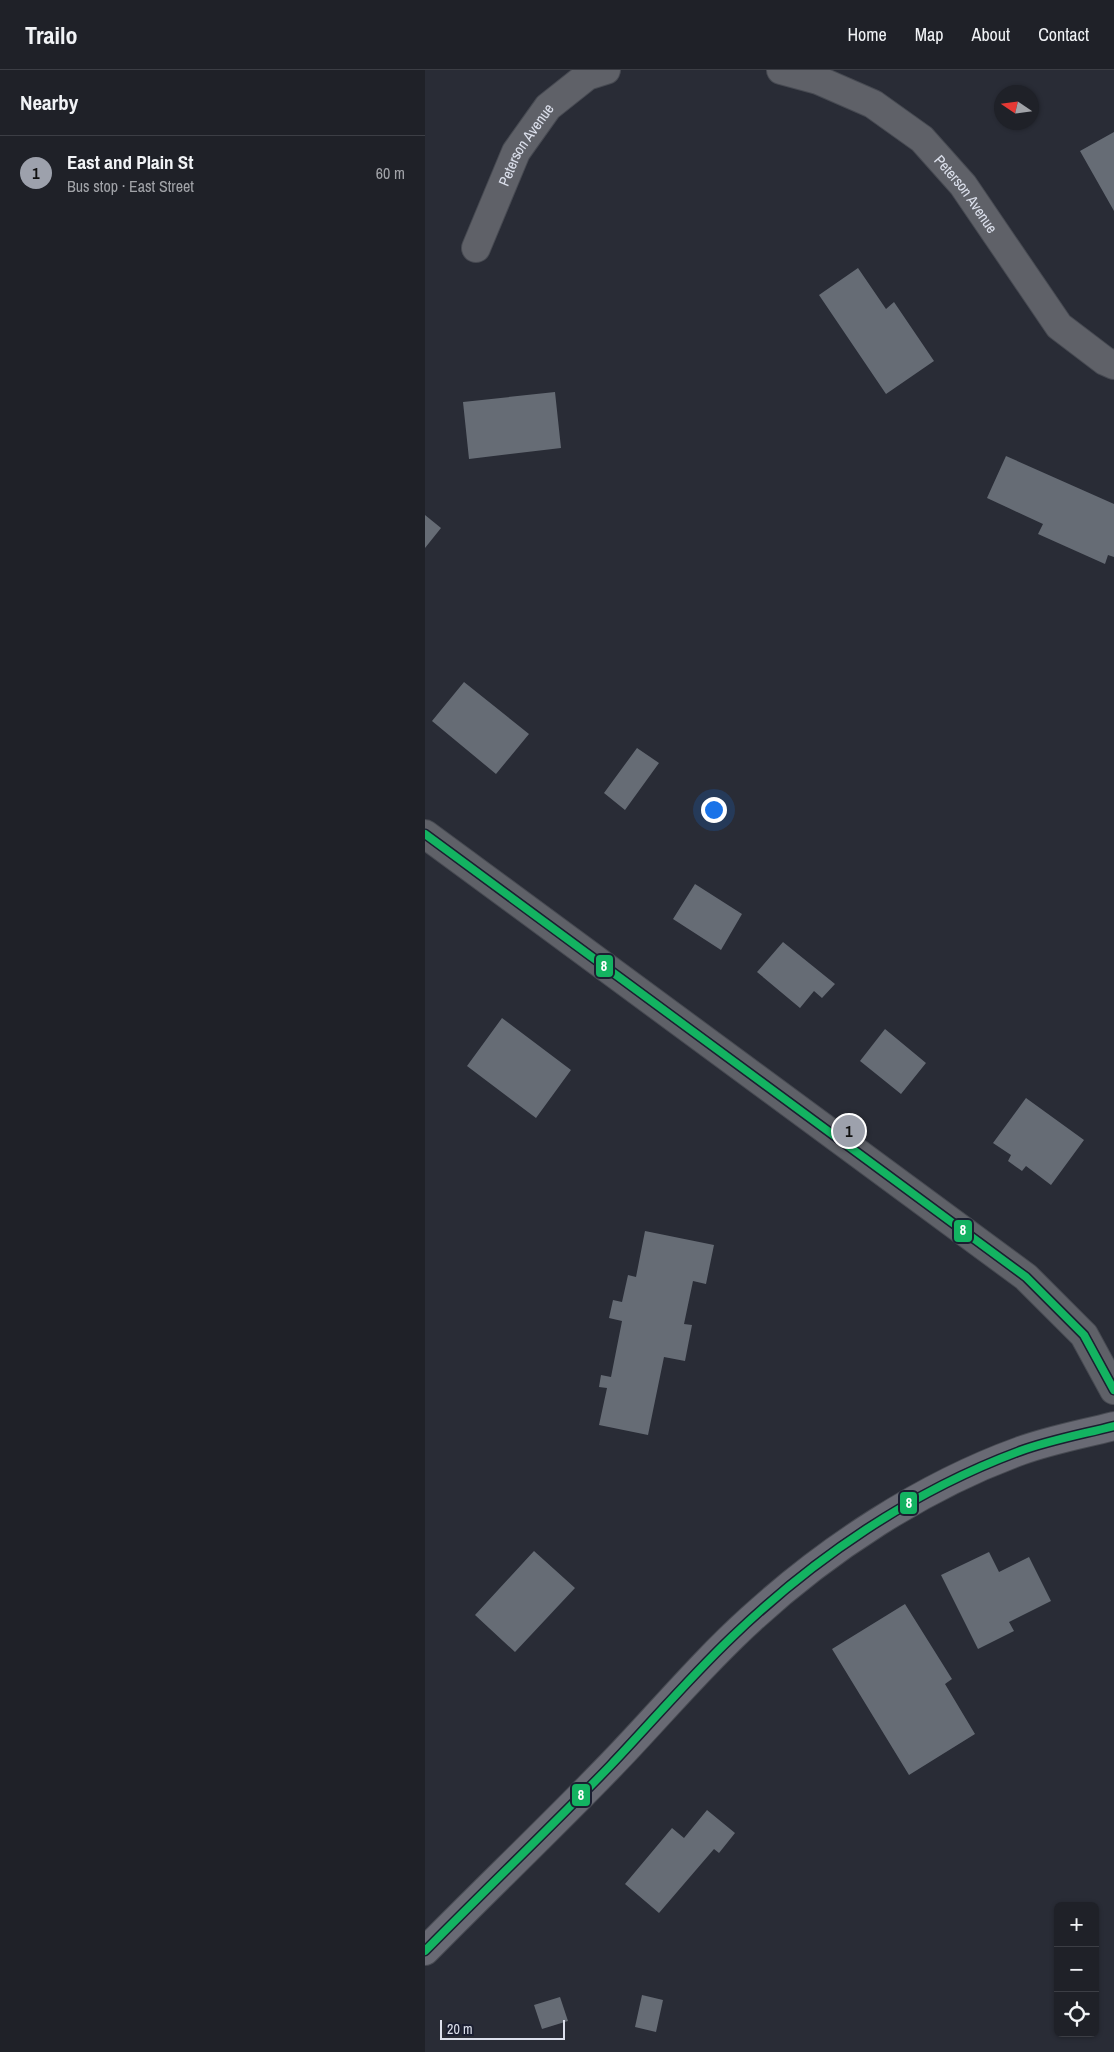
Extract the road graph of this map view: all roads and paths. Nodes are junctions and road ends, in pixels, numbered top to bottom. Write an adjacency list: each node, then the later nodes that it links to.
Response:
1 (606, 70): 3 (street, Peterson Avenue)
2 (781, 70): 4 (street, Peterson Avenue)
3 (476, 248)
4 (1114, 365)
5 (425, 834): 6 (street)
6 (1114, 1390)
7 (1114, 1426): 8 (main road)
8 (425, 1951)

